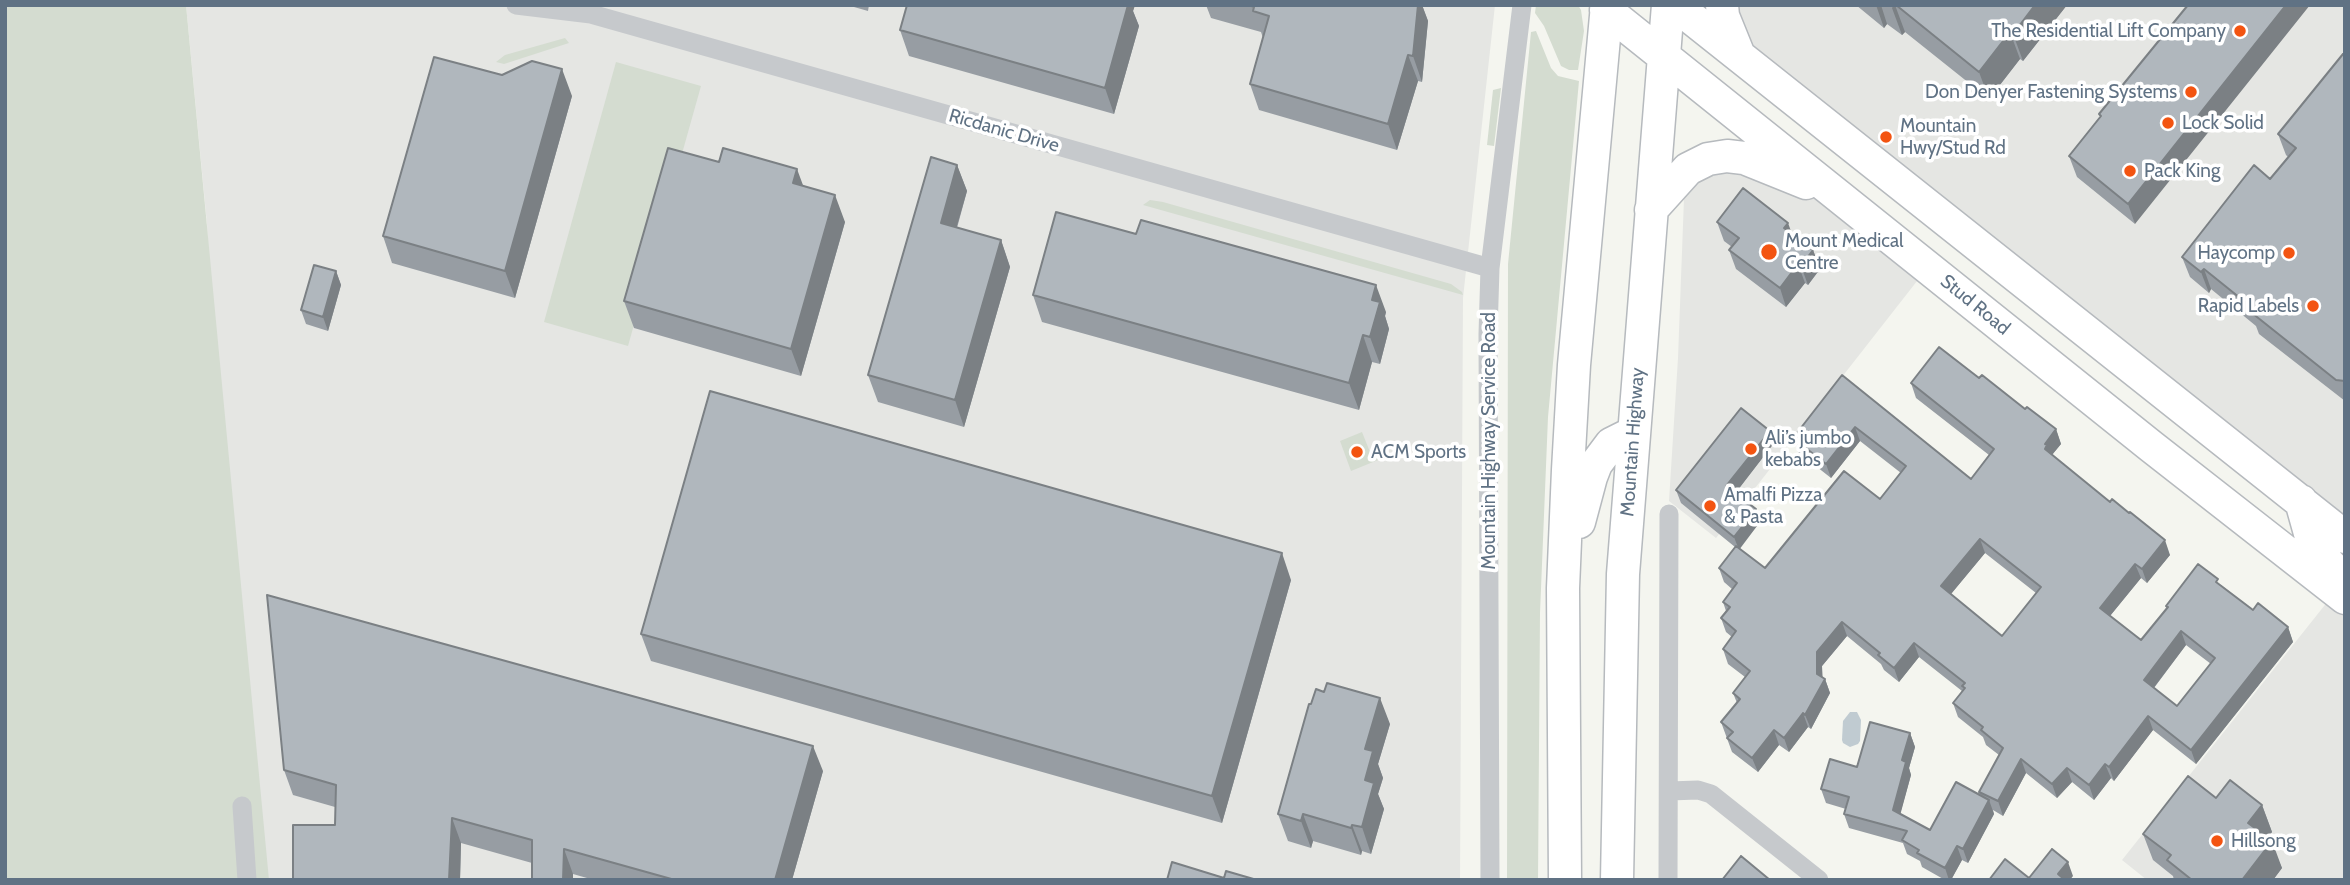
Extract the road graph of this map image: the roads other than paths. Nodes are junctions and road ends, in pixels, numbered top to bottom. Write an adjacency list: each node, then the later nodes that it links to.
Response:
1 (516, 5): 12 (street, Ricdanic Drive)
2 (1522, 5): 12 (street, Mountain Highway Service Road)
3 (1668, 5): 8 (main road, Mountain Highway)
4 (1675, 5): 7 (main road)
5 (1721, 5): 7 (main road)
6 (1604, 7): 8 (main road, Stud Road); 19 (main road)
7 (1738, 53): 11 (main road)
8 (1664, 56): 9 (main road, Stud Road); 10 (main road, Mountain Highway)
9 (1842, 199): 10 (main road); 13 (main road, Stud Road)
10 (1651, 210): 14 (main road, Mountain Highway)
11 (1958, 231): 13 (main road); 15 (main road)
12 (1490, 268): 24 (street, Mountain Highway Service Road)
13 (1979, 308): 20 (main road, Stud Road)
14 (1633, 433): 19 (main road); 26 (main road, Mountain Highway)
15 (2301, 501): 17 (main road); 18 (main road)
16 (1669, 514): 21 (street)
17 (2345, 537)
18 (2345, 581)
19 (1563, 588): 25 (main road)
20 (2345, 598)
21 (1669, 791): 27 (street); 28 (street)
22 (242, 806): 23 (street)
23 (247, 880)
24 (1490, 880)
25 (1565, 880)
26 (1617, 880)
27 (1668, 880)
28 (1819, 880)

